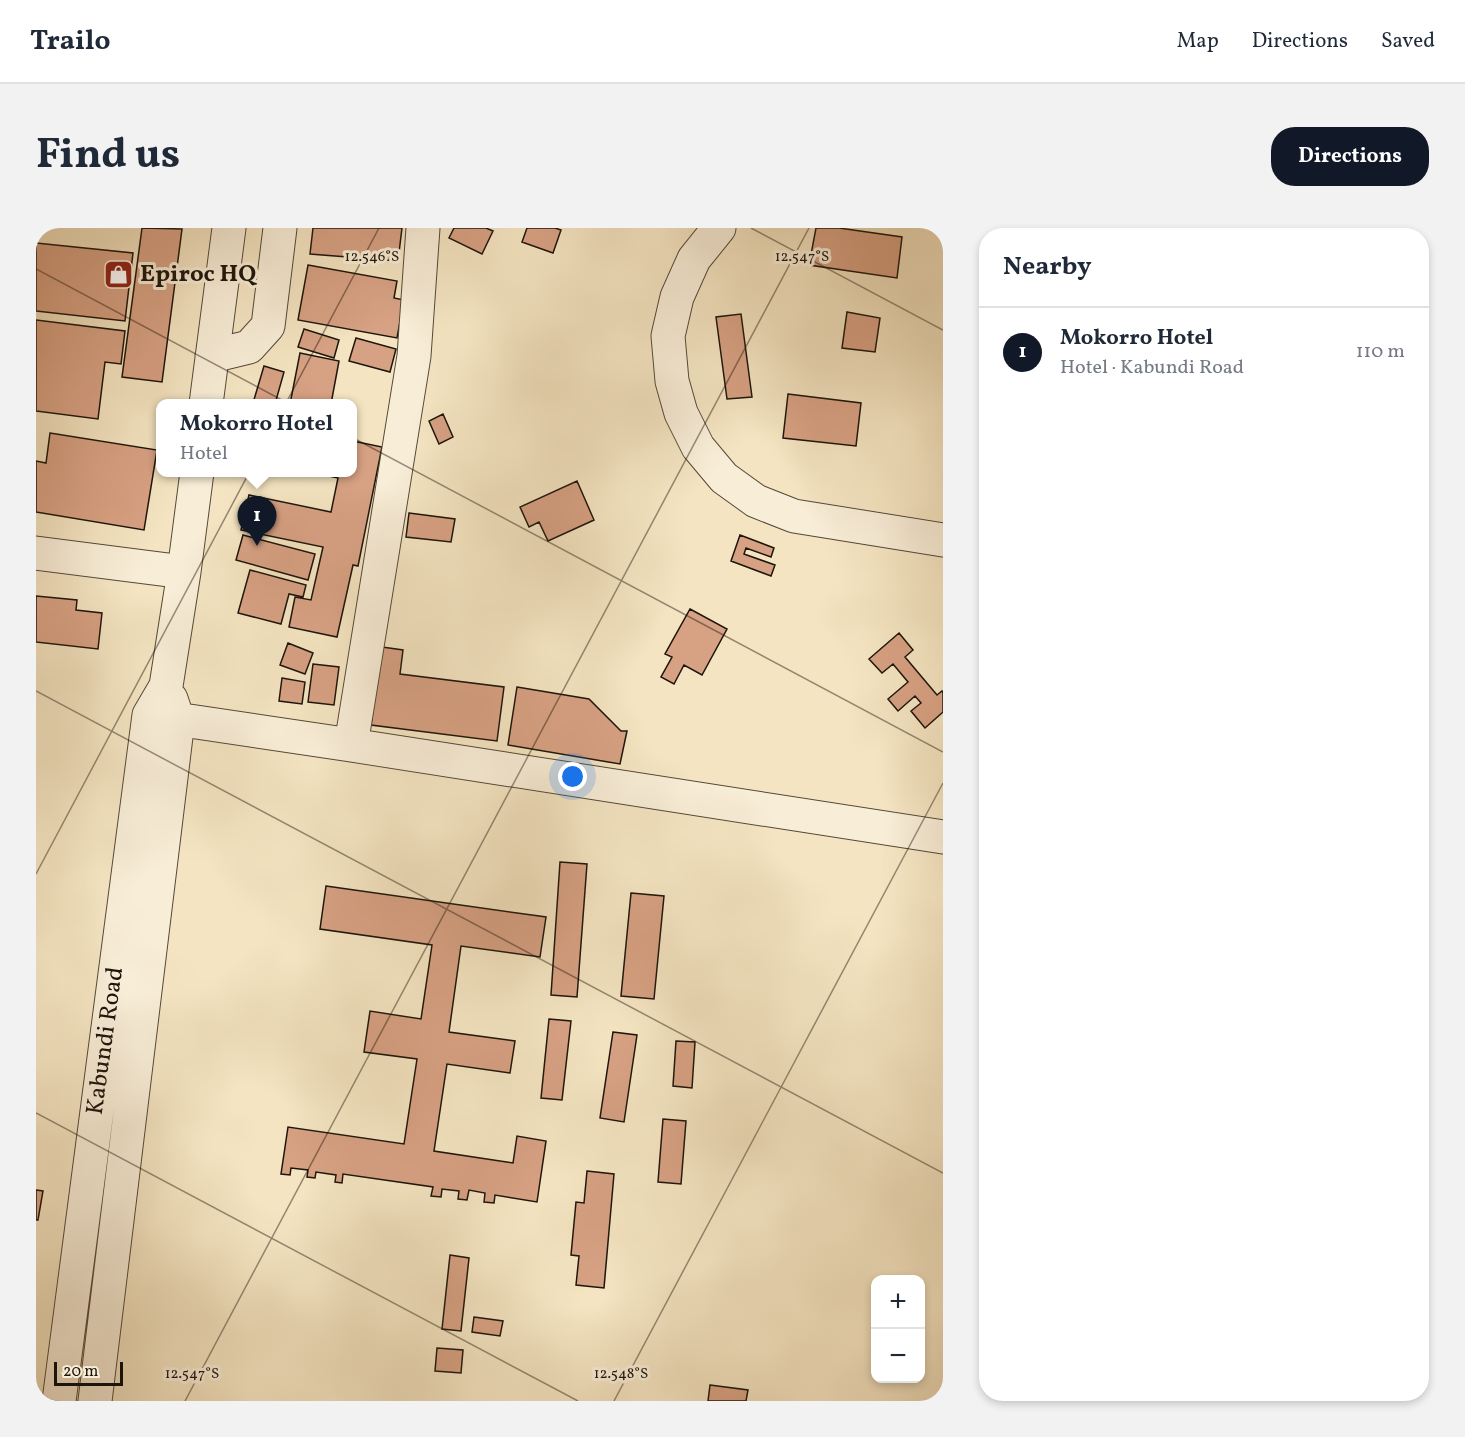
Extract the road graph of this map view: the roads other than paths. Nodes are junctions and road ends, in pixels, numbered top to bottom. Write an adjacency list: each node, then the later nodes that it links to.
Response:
1 (229, 228): 5 (street)
2 (280, 228): 5 (street)
3 (423, 228): 12 (street)
4 (719, 228): 8 (street)
5 (213, 356): 6 (street)
6 (207, 399)
7 (196, 477): 10 (street, Kabundi Road)
8 (943, 540)
9 (36, 553): 10 (street)
10 (184, 572): 11 (street, Kabundi Road)
11 (164, 717): 12 (street); 14 (street, Kabundi Road); 15 (street, Kabundi Road)
12 (351, 745): 13 (street)
13 (943, 837)
14 (59, 1401)
15 (95, 1401)

